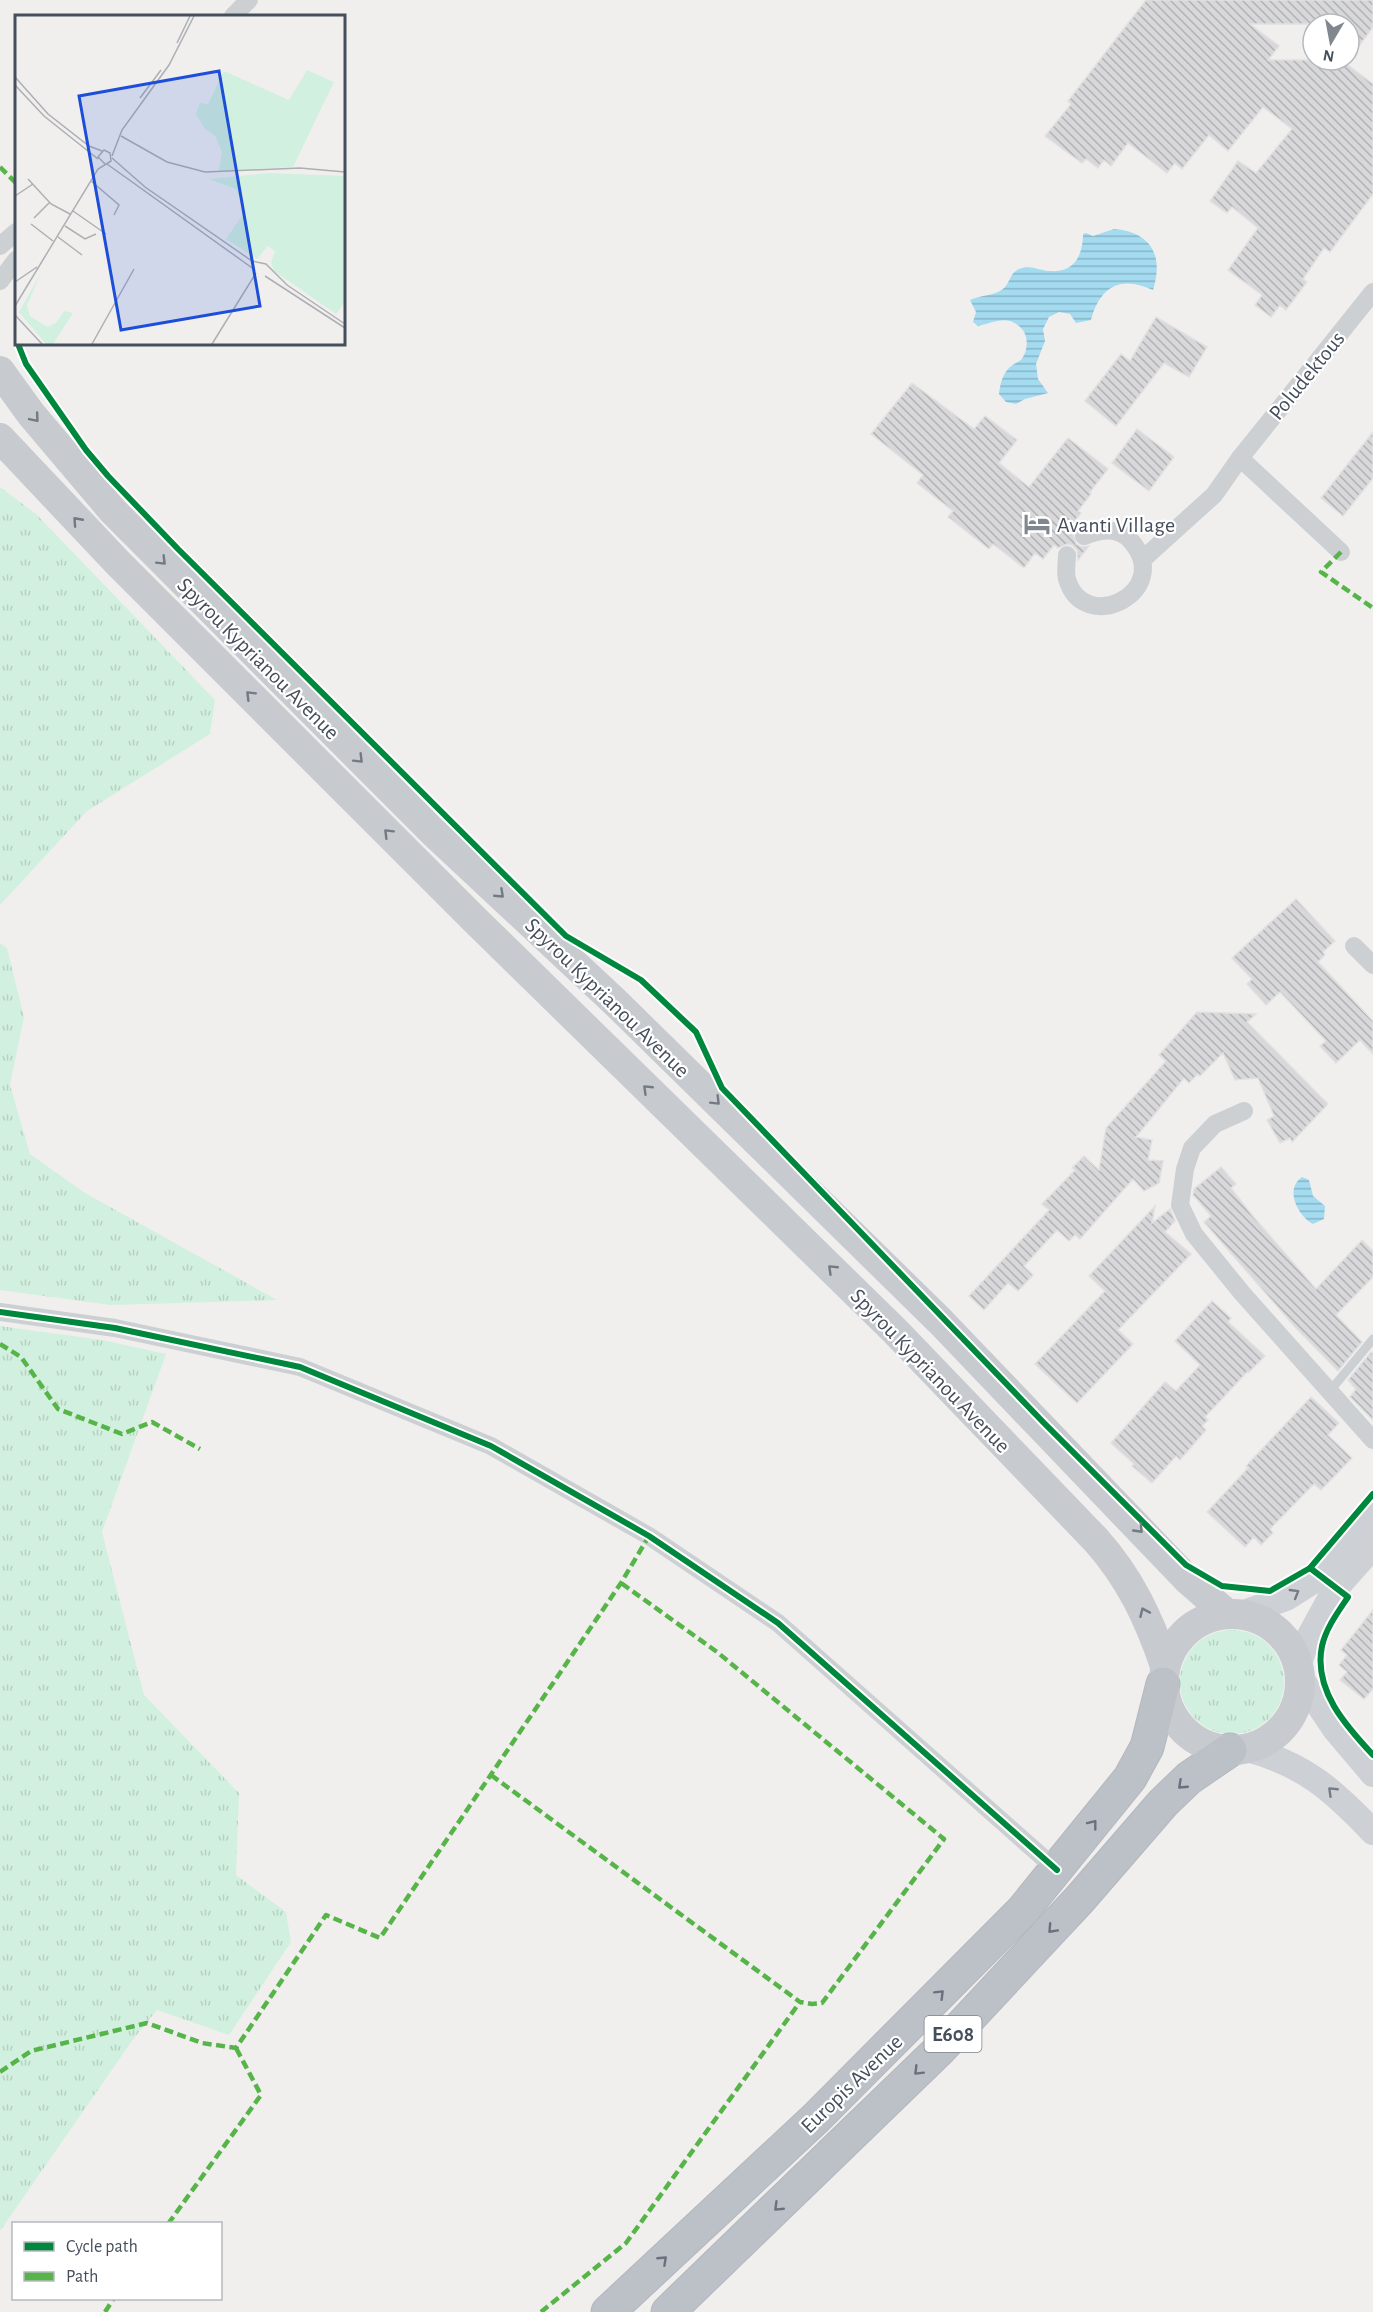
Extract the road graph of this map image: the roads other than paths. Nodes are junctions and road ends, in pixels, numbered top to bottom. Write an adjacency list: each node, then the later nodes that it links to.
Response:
1 (249, 0): 2 (street)
2 (234, 15)
3 (15, 233): 4 (street)
4 (0, 246)
5 (15, 261): 6 (street)
6 (0, 281)
7 (1373, 292): 10 (street, Poludektous)
8 (0, 371): 24 (main road, Spyrou Kyprianou Avenue, one-way to 24)
9 (0, 438): 26 (main road, Spyrou Kyprianou Avenue, one-way to 9)
10 (1240, 458): 12 (street); 14 (street, Poludektous)
11 (1084, 536): 14 (street)
12 (1341, 552)
13 (1067, 555): 14 (street)
14 (1142, 560)
15 (1354, 946): 16 (street)
16 (1373, 965)
17 (1244, 1111): 20 (street)
18 (0, 1312): 30 (street)
19 (1373, 1339): 20 (lane)
20 (1330, 1391): 21 (street)
21 (1373, 1440)
22 (1373, 1516): 24 (main road, one-way to 22)
23 (1373, 1546): 25 (main road)
24 (1233, 1614): 25 (main road); 26 (main road)
25 (1299, 1671): 27 (main road); 28 (main road)
26 (1164, 1675): 27 (main road); 30 (highway, Europis Avenue / E608, one-way to 26)
27 (1238, 1749): 29 (main road, one-way to 27); 32 (highway, Europis Avenue / E608, one-way to 32)
28 (1373, 1774)
29 (1373, 1832)
30 (1056, 1870): 31 (highway, Europis Avenue / E608, one-way to 30)
31 (608, 2312)
32 (668, 2312)

